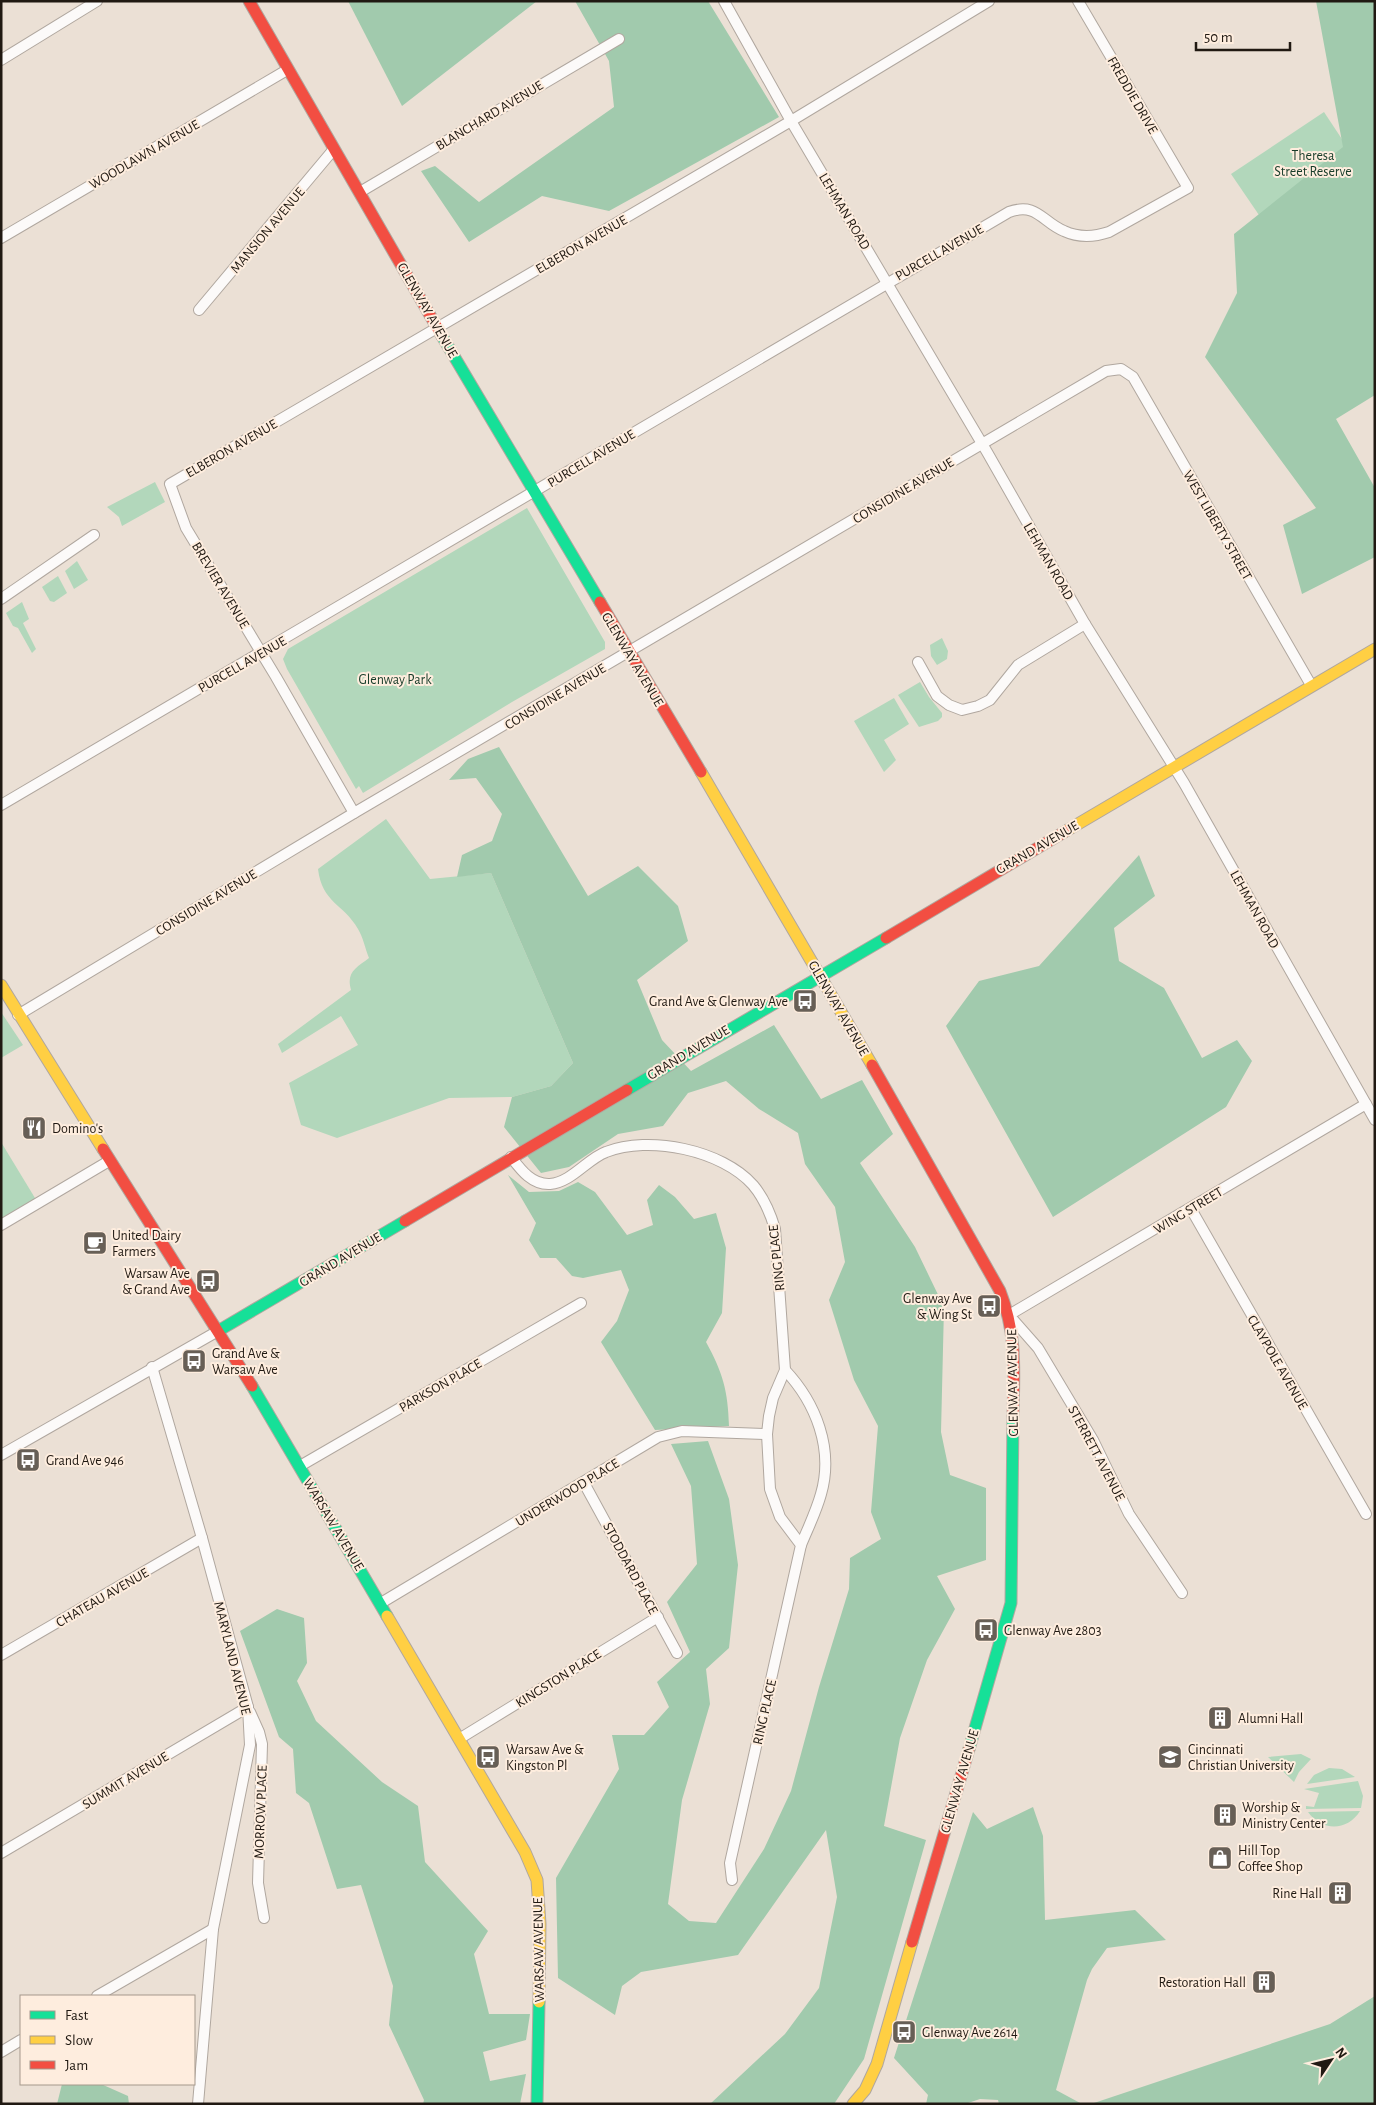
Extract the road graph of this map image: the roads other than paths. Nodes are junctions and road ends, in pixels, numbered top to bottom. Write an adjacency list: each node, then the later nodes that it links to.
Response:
1 (97, 1): 7 (street)
2 (249, 1): 8 (main road, GLENWAY AVENUE)
3 (724, 1): 9 (street, LEHMAN ROAD)
4 (989, 1): 9 (street, ELBERON AVENUE)
5 (1078, 1): 11 (street, FREDDIE DRIVE)
6 (619, 39): 12 (street, BLANCHARD AVENUE)
7 (1, 60)
8 (287, 70): 10 (main road, GLENWAY AVENUE); 13 (street, WOODLAWN AVENUE)
9 (791, 121): 14 (street, LEHMAN ROAD); 16 (street, ELBERON AVENUE)
10 (334, 149): 12 (main road, GLENWAY AVENUE); 15 (street, MANSION AVENUE)
11 (1188, 188): 14 (street, PURCELL AVENUE)
12 (360, 192): 16 (main road, GLENWAY AVENUE)
13 (1, 238)
14 (887, 282): 18 (street, LEHMAN ROAD); 20 (street, PURCELL AVENUE)
15 (199, 310)
16 (438, 328): 19 (street, ELBERON AVENUE); 20 (main road, GLENWAY AVENUE)
17 (1121, 369): 18 (street, CONSIDINE AVENUE); 28 (street, WEST LIBERTY STREET)
18 (982, 444): 23 (street, LEHMAN ROAD); 25 (street, CONSIDINE AVENUE)
19 (170, 484): 26 (street, BREVIER AVENUE)
20 (536, 491): 25 (main road, GLENWAY AVENUE); 26 (street, PURCELL AVENUE)
21 (94, 535): 22 (street)
22 (1, 599)
23 (1085, 624): 27 (street); 29 (street, LEHMAN ROAD)
24 (1375, 649): 28 (main road, GRAND AVENUE)
25 (628, 652): 31 (street, CONSIDINE AVENUE); 32 (main road, GLENWAY AVENUE)
26 (261, 653): 30 (street, PURCELL AVENUE); 31 (street, BREVIER AVENUE)
27 (918, 662)
28 (1311, 685): 29 (main road, GRAND AVENUE)
29 (1173, 767): 32 (main road, GRAND AVENUE); 35 (street, LEHMAN ROAD)
30 (1, 805)
31 (354, 813): 34 (street, CONSIDINE AVENUE)
32 (820, 974): 37 (main road, GRAND AVENUE); 42 (main road, GLENWAY AVENUE)
33 (1, 985): 34 (main road, WARSAW AVENUE)
34 (18, 1015): 38 (main road, WARSAW AVENUE)
35 (1366, 1104): 36 (street, LEHMAN ROAD); 39 (street, WING STREET)
36 (1375, 1120)
37 (511, 1157): 43 (main road, GRAND AVENUE); 45 (street, RING PLACE)
38 (109, 1161): 40 (street); 43 (main road, WARSAW AVENUE)
39 (1190, 1209): 42 (street, WING STREET); 50 (street, CLAYPOLE AVENUE)
40 (1, 1225)
41 (580, 1303): 48 (street, PARKSON PLACE)
42 (1010, 1315): 53 (street, STERRETT AVENUE); 69 (main road, GLENWAY AVENUE)
43 (218, 1331): 44 (street, GRAND AVENUE); 48 (main road, WARSAW AVENUE)
44 (152, 1368): 47 (street, GRAND AVENUE); 51 (street, MARYLAND AVENUE)
45 (785, 1370): 46 (street, RING PLACE); 52 (street, RING PLACE)
46 (767, 1434): 49 (street, UNDERWOOD PLACE); 52 (street, RING PLACE)
47 (1, 1455)
48 (300, 1466): 54 (main road, WARSAW AVENUE)
49 (584, 1482): 54 (street, UNDERWOOD PLACE); 55 (street, STODDARD PLACE)
50 (1366, 1514)
51 (202, 1538): 57 (street, CHATEAU AVENUE); 58 (street, MARYLAND AVENUE)
52 (801, 1545): 61 (street, RING PLACE)
53 (1182, 1593)
54 (381, 1603): 59 (main road, WARSAW AVENUE)
55 (658, 1617): 56 (street, STODDARD PLACE); 59 (street, KINGSTON PLACE)
56 (677, 1653)
57 (1, 1655)
58 (248, 1707): 60 (street, SUMMIT AVENUE); 62 (street, MORROW PLACE); 63 (street, MARYLAND AVENUE)
59 (459, 1739): 68 (main road, WARSAW AVENUE)
60 (1, 1853)
61 (732, 1880)
62 (264, 1918)
63 (213, 1929): 64 (street); 67 (street, MARYLAND AVENUE)
64 (99, 1995)
65 (20, 2041): 66 (street)
66 (1, 2052)
67 (198, 2104)
68 (537, 2104)
69 (853, 2104)

